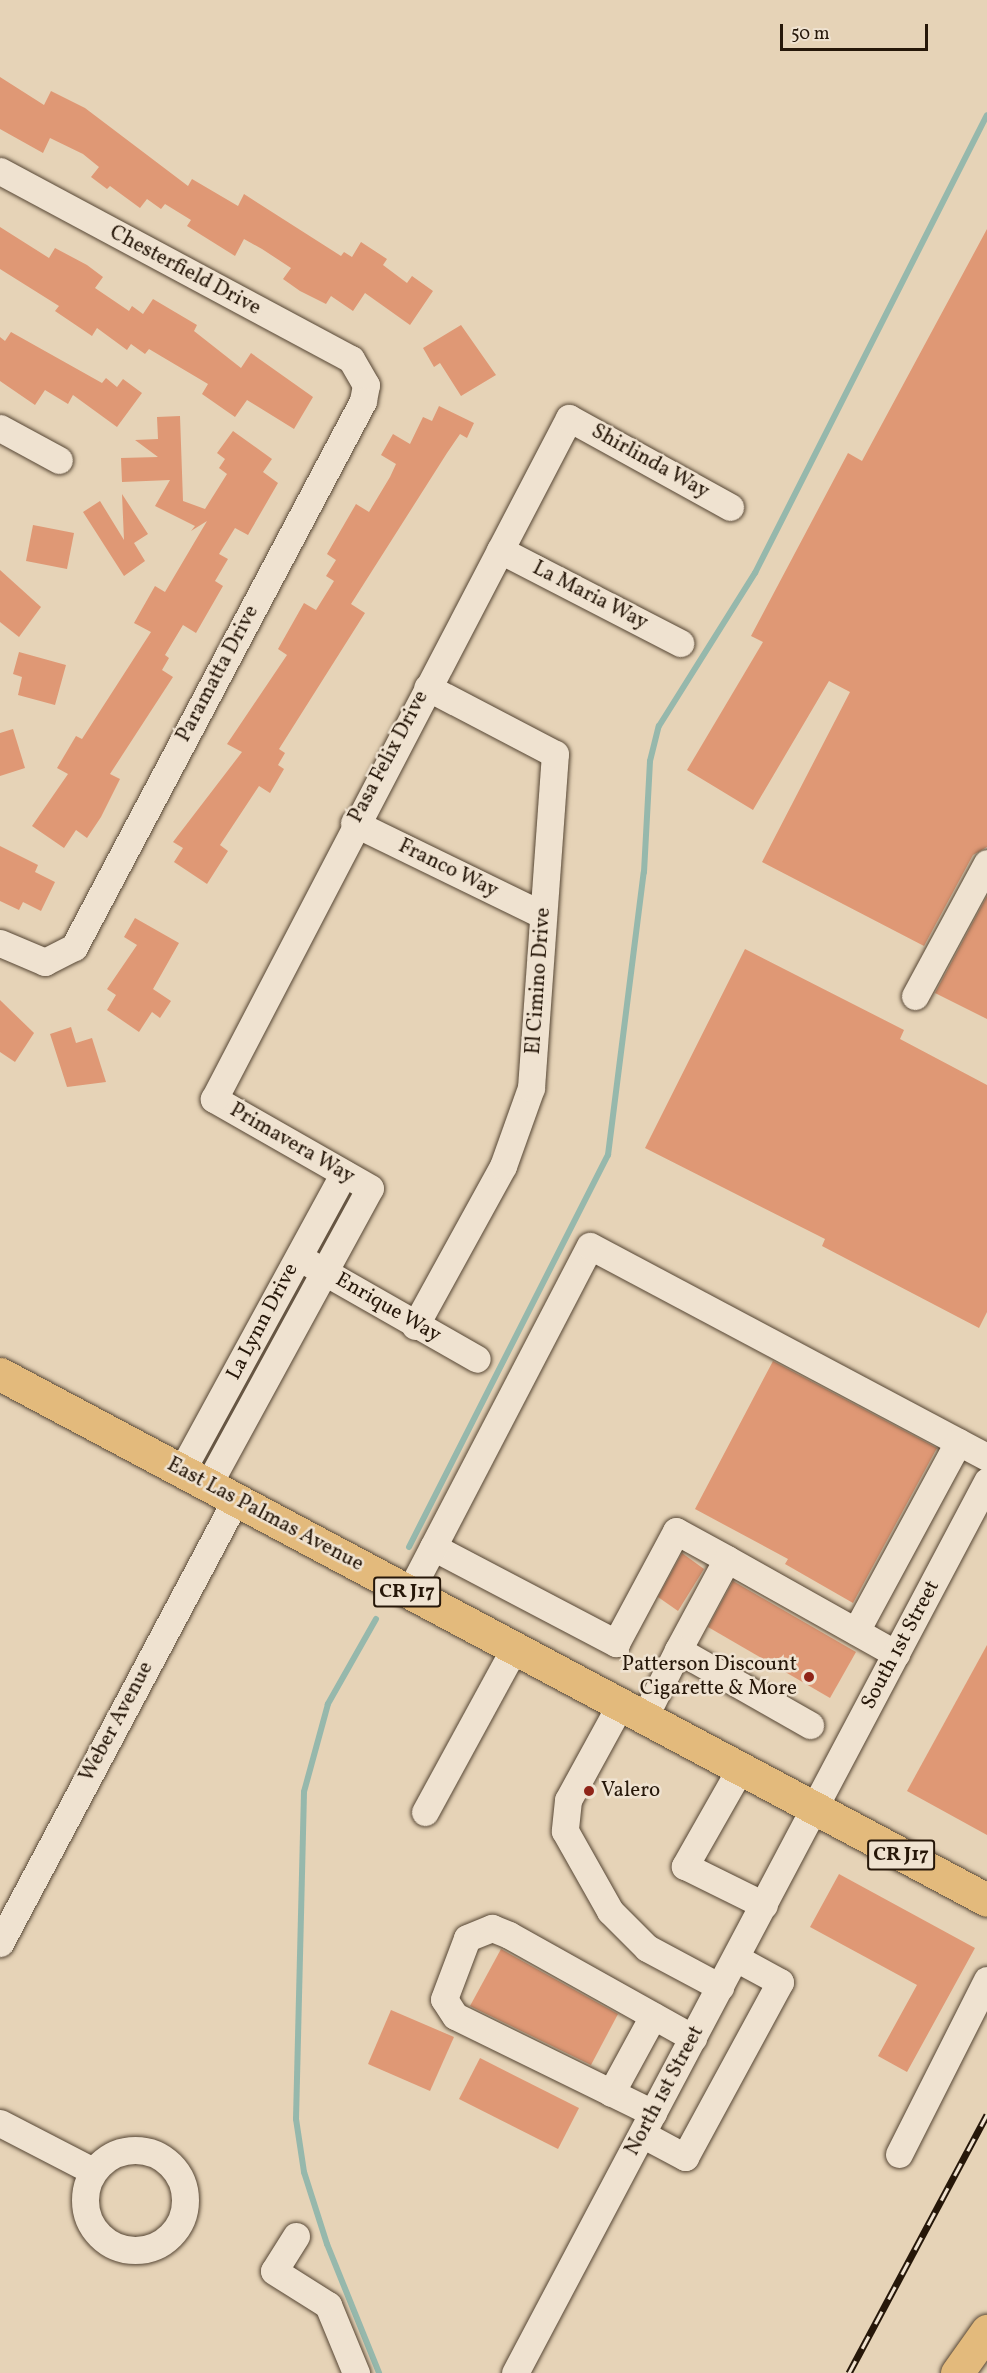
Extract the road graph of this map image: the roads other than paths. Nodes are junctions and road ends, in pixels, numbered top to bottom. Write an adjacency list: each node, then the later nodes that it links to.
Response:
1 (0, 171): 2 (street, Chesterfield Drive)
2 (364, 378): 13 (street, Paramatta Drive)
3 (569, 418): 6 (street, Shirlinda Way); 7 (street, Pasa Felix Drive)
4 (0, 428): 5 (street)
5 (59, 459)
6 (730, 507)
7 (500, 550): 8 (street, La Maria Way); 9 (street, Pasa Felix Drive)
8 (680, 643)
9 (427, 687): 10 (street, Pasa Felix Drive); 12 (street, El Cimino Drive)
10 (354, 823): 12 (street, Franco Way); 15 (street, Pasa Felix Drive)
11 (987, 862): 14 (street)
12 (543, 915): 20 (street, El Cimino Drive)
13 (0, 943)
14 (915, 996)
15 (214, 1100): 16 (street, Primavera Way)
16 (344, 1173): 17 (street, Primavera Way); 18 (street, La Lynn Drive)
17 (370, 1188): 19 (street, La Lynn Drive)
18 (298, 1257): 19 (street, Enrique Way); 26 (street, La Lynn Drive)
19 (324, 1272): 20 (street, Enrique Way); 26 (street, La Lynn Drive)
20 (415, 1326): 21 (street, Enrique Way)
21 (477, 1359)
22 (0, 1374): 26 (main road, East Las Palmas Avenue / CR J17)
23 (958, 1442): 24 (street); 27 (street); 30 (street)
24 (987, 1457)
25 (987, 1482): 33 (street, South 1st Street)
26 (208, 1485): 29 (main road, East Las Palmas Avenue / CR J17); 41 (street, Weber Avenue)
27 (433, 1547): 28 (street); 29 (street)
28 (728, 1559): 30 (street); 32 (street)
29 (409, 1593): 31 (main road, East Las Palmas Avenue / CR J17)
30 (856, 1631): 33 (street)
31 (514, 1649): 34 (main road, East Las Palmas Avenue / CR J17); 38 (street)
32 (678, 1650): 34 (street); 35 (street)
33 (896, 1654): 37 (street, South 1st Street)
34 (632, 1712): 36 (main road, East Las Palmas Avenue / CR J17); 44 (street)
35 (810, 1725)
36 (740, 1769): 37 (main road, East Las Palmas Avenue / CR J17); 40 (street)
37 (815, 1809): 39 (main road, CR J17); 40 (street, North 1st Street)
38 (425, 1812)
39 (987, 1900)
40 (764, 1905): 42 (street, North 1st Street)
41 (0, 1943)
42 (736, 1958): 44 (street, North 1st Street); 49 (street)
43 (987, 1980): 50 (street)
44 (720, 1987): 46 (street, North 1st Street)
45 (653, 2016): 46 (street); 47 (street); 47 (street)
46 (693, 2038): 49 (street, North 1st Street)
47 (610, 2093): 49 (street)
48 (0, 2123): 51 (street)
49 (648, 2124): 56 (street, North 1st Street)
50 (900, 2154)
51 (93, 2171)
52 (296, 2236): 55 (street)
53 (987, 2331): 54 (main road)
54 (960, 2372)
55 (356, 2373)
56 (515, 2373)

